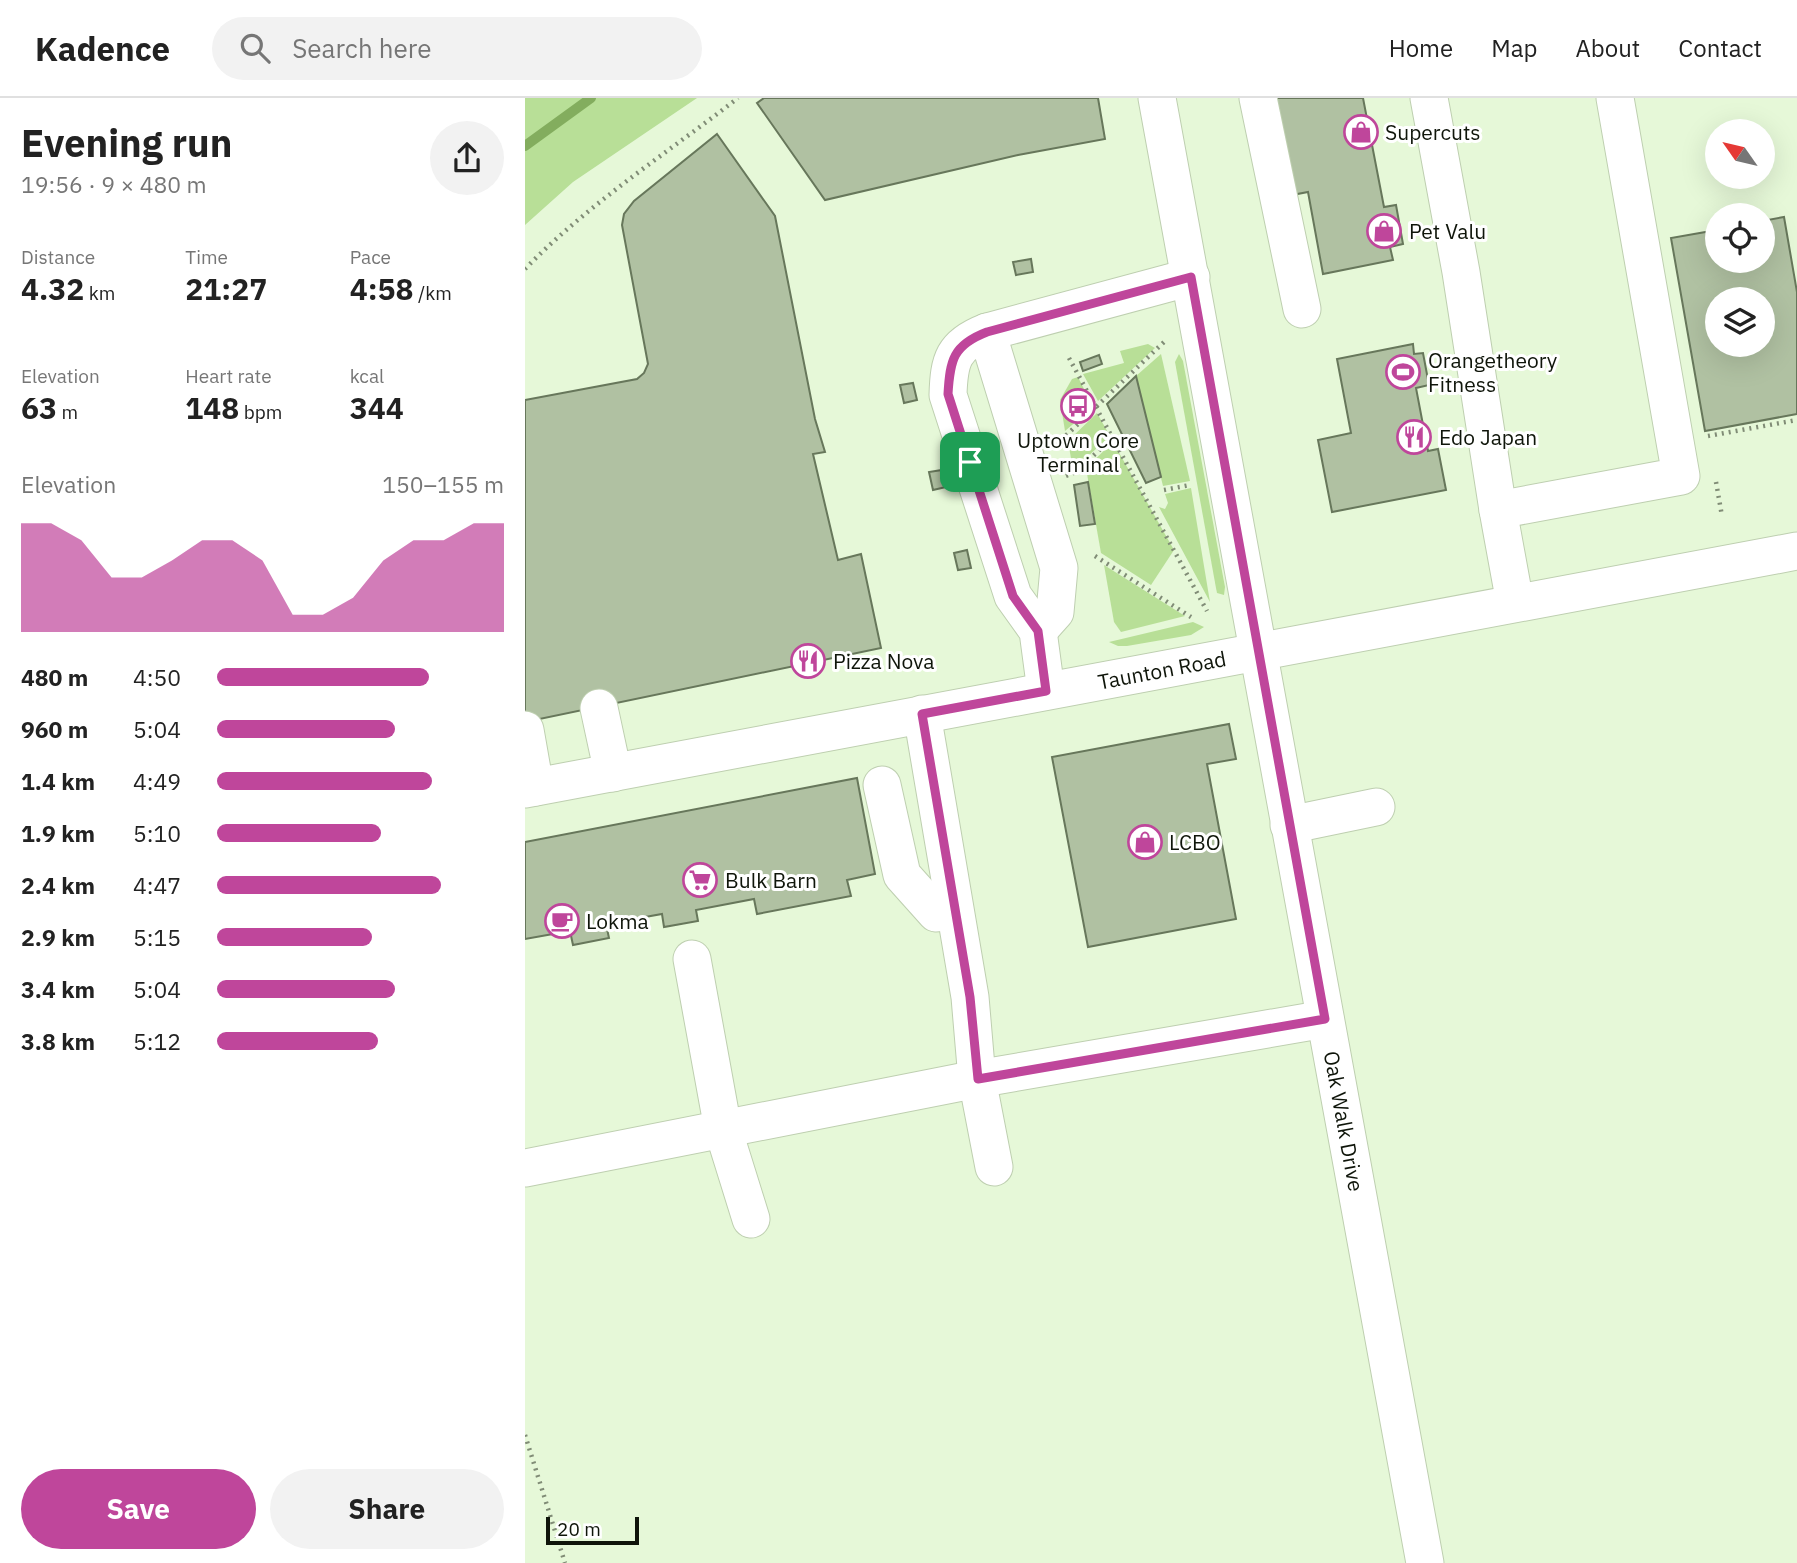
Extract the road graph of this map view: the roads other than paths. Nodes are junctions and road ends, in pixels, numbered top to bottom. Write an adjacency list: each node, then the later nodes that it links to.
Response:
1 (1157, 98): 5 (street, Oak Walk Drive)
2 (1258, 98): 6 (street)
3 (1429, 98): 8 (street)
4 (1615, 98): 8 (street)
5 (1191, 277): 7 (street); 12 (street, Oak Walk Drive)
6 (1301, 309)
7 (987, 332): 11 (street); 11 (street)
8 (1498, 510): 10 (street)
9 (1797, 551): 10 (street, Taunton Road)
10 (1515, 603): 12 (street, Taunton Road)
11 (1038, 631): 13 (street)
12 (1257, 652): 13 (street, Taunton Road); 21 (street, Oak Walk Drive)
13 (1046, 691): 15 (street, Taunton Road)
14 (599, 708): 17 (street)
15 (922, 714): 17 (street, Taunton Road); 25 (street)
16 (525, 730): 19 (street)
17 (613, 773): 19 (street, Taunton Road)
18 (882, 785): 22 (street)
19 (530, 788)
20 (1376, 807): 21 (street)
21 (1289, 825): 24 (street, Oak Walk Drive)
22 (936, 914)
23 (692, 960): 26 (street)
24 (1325, 1019): 25 (street); 30 (street, Oak Walk Drive)
25 (978, 1079): 26 (street); 27 (street)
26 (723, 1129): 28 (street); 29 (street)
27 (994, 1167)
28 (525, 1168)
29 (751, 1219)
30 (1425, 1563)

